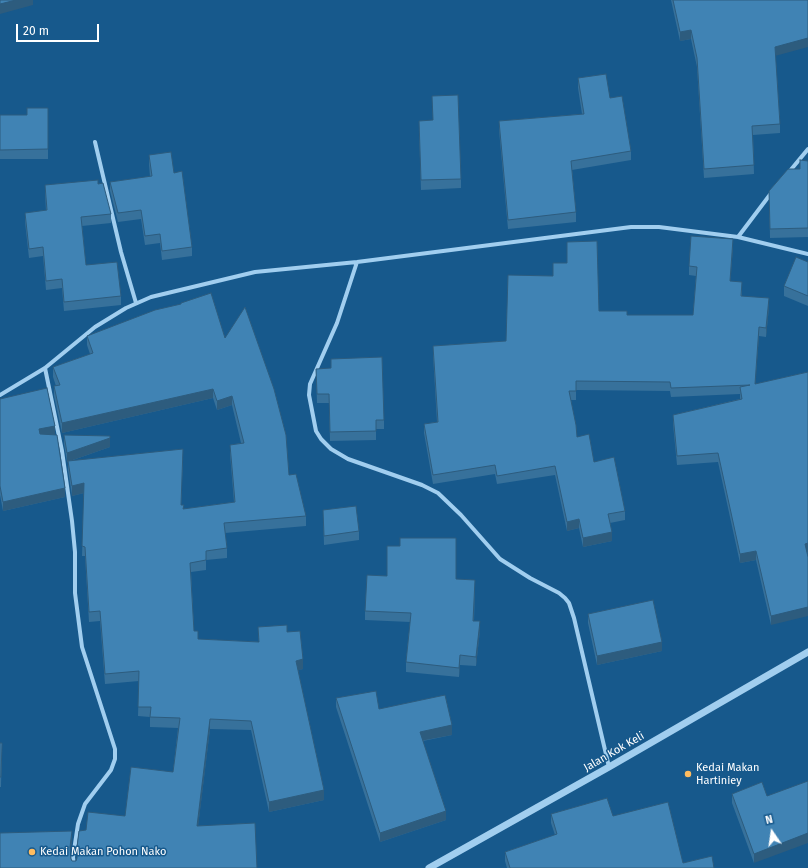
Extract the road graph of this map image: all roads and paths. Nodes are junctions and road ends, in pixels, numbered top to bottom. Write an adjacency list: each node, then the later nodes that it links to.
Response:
1 (95, 142): 8 (street)
2 (808, 149): 3 (street)
3 (783, 179)
4 (774, 190): 5 (street)
5 (738, 237): 6 (street); 7 (street)
6 (808, 254)
7 (357, 262): 8 (street); 12 (street)
8 (136, 303): 9 (street)
9 (45, 368): 10 (street); 13 (street)
10 (0, 395)
11 (808, 652): 12 (street, Jalan Kok Keli)
12 (609, 768): 14 (street, Jalan Kok Keli)
13 (74, 868)
14 (429, 868)

